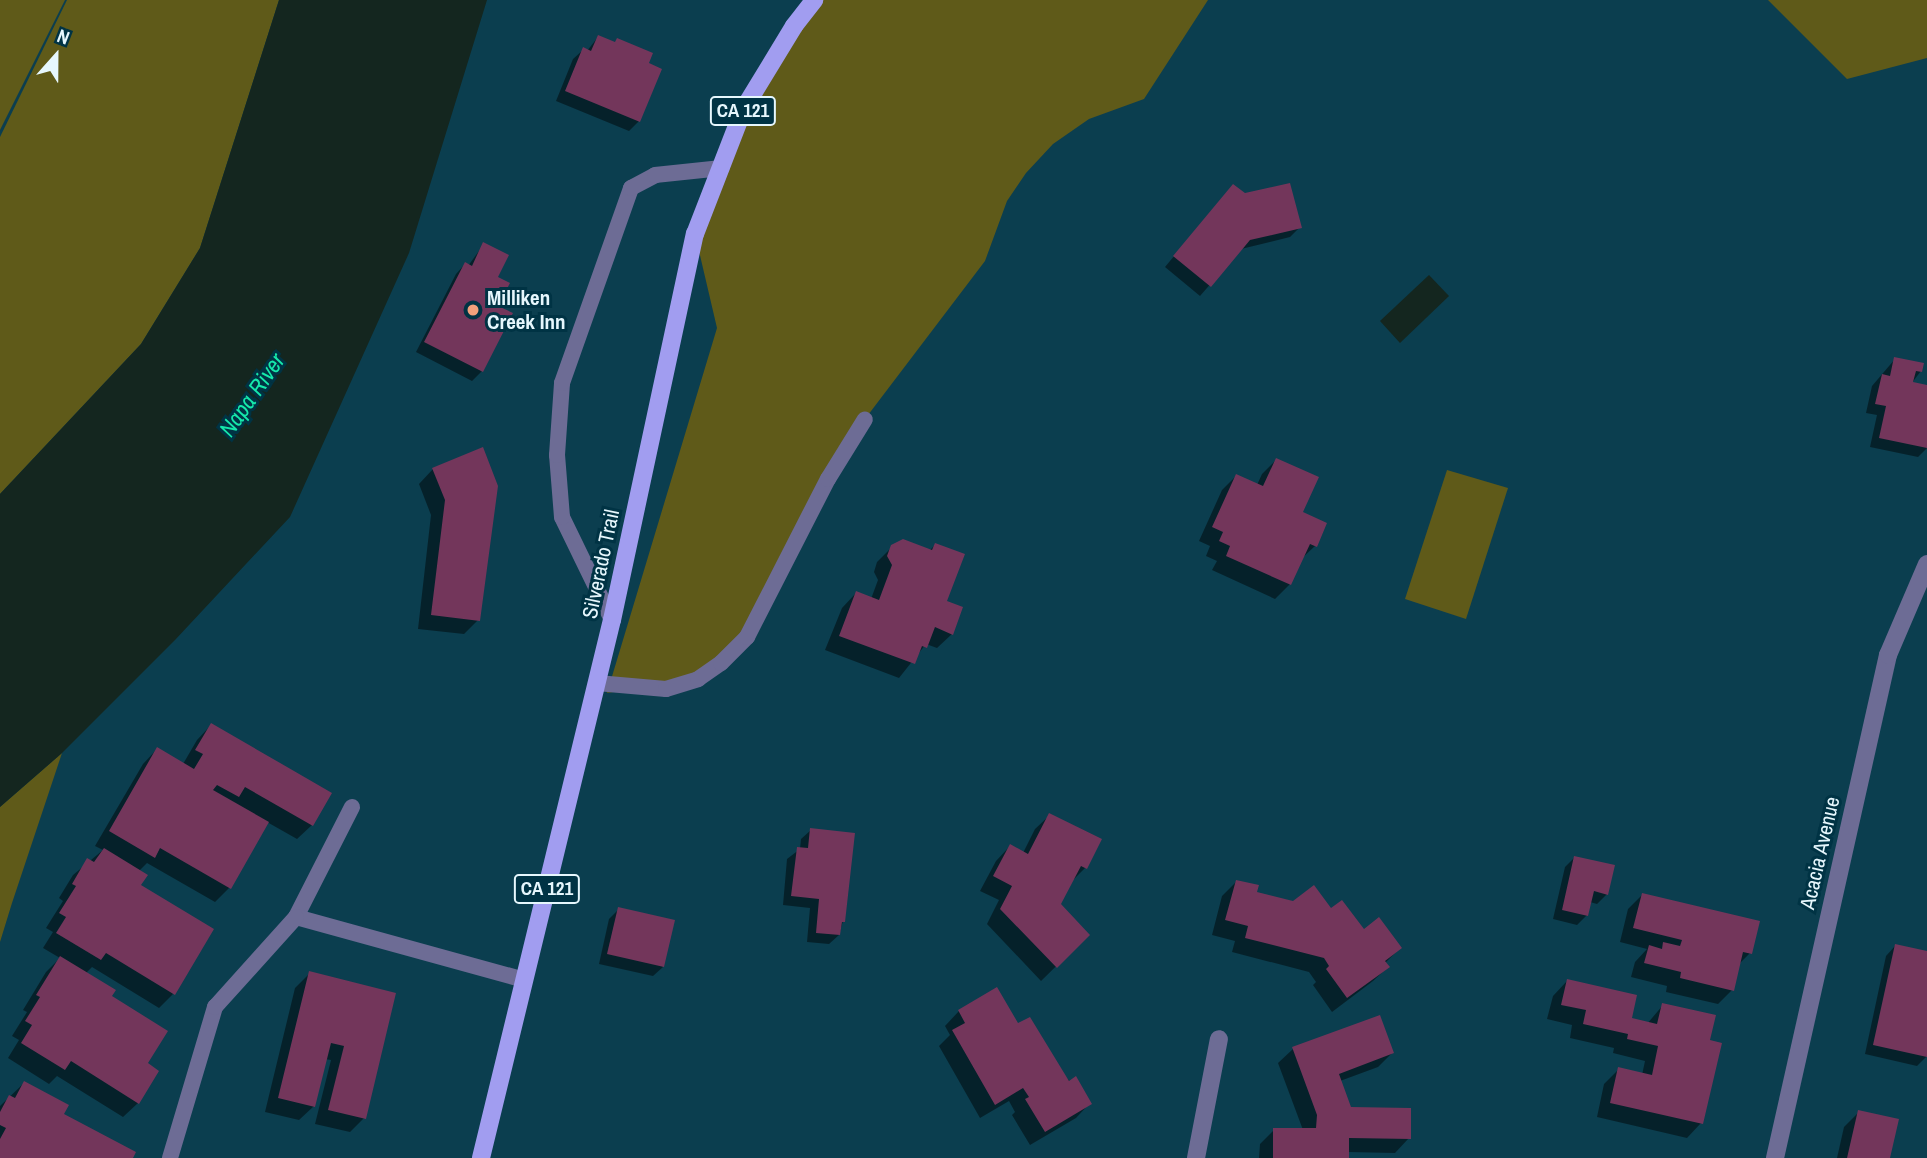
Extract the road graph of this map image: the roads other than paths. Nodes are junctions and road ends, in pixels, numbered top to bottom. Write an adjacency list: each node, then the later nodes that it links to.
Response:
1 (814, 0): 2 (main road, Silverado Trail / CA 121)
2 (722, 168): 5 (main road, Silverado Trail / CA 121); 5 (lane)
3 (865, 419): 6 (lane)
4 (1927, 564): 14 (street, Acacia Avenue)
5 (612, 620): 6 (main road, Silverado Trail / CA 121)
6 (597, 683): 9 (main road, Silverado Trail / CA 121)
7 (352, 807): 8 (lane)
8 (296, 916): 9 (lane); 11 (lane)
9 (524, 980): 12 (main road, Silverado Trail / CA 121)
10 (1219, 1039): 13 (street)
11 (170, 1158)
12 (481, 1158)
13 (1196, 1158)
14 (1775, 1158)

